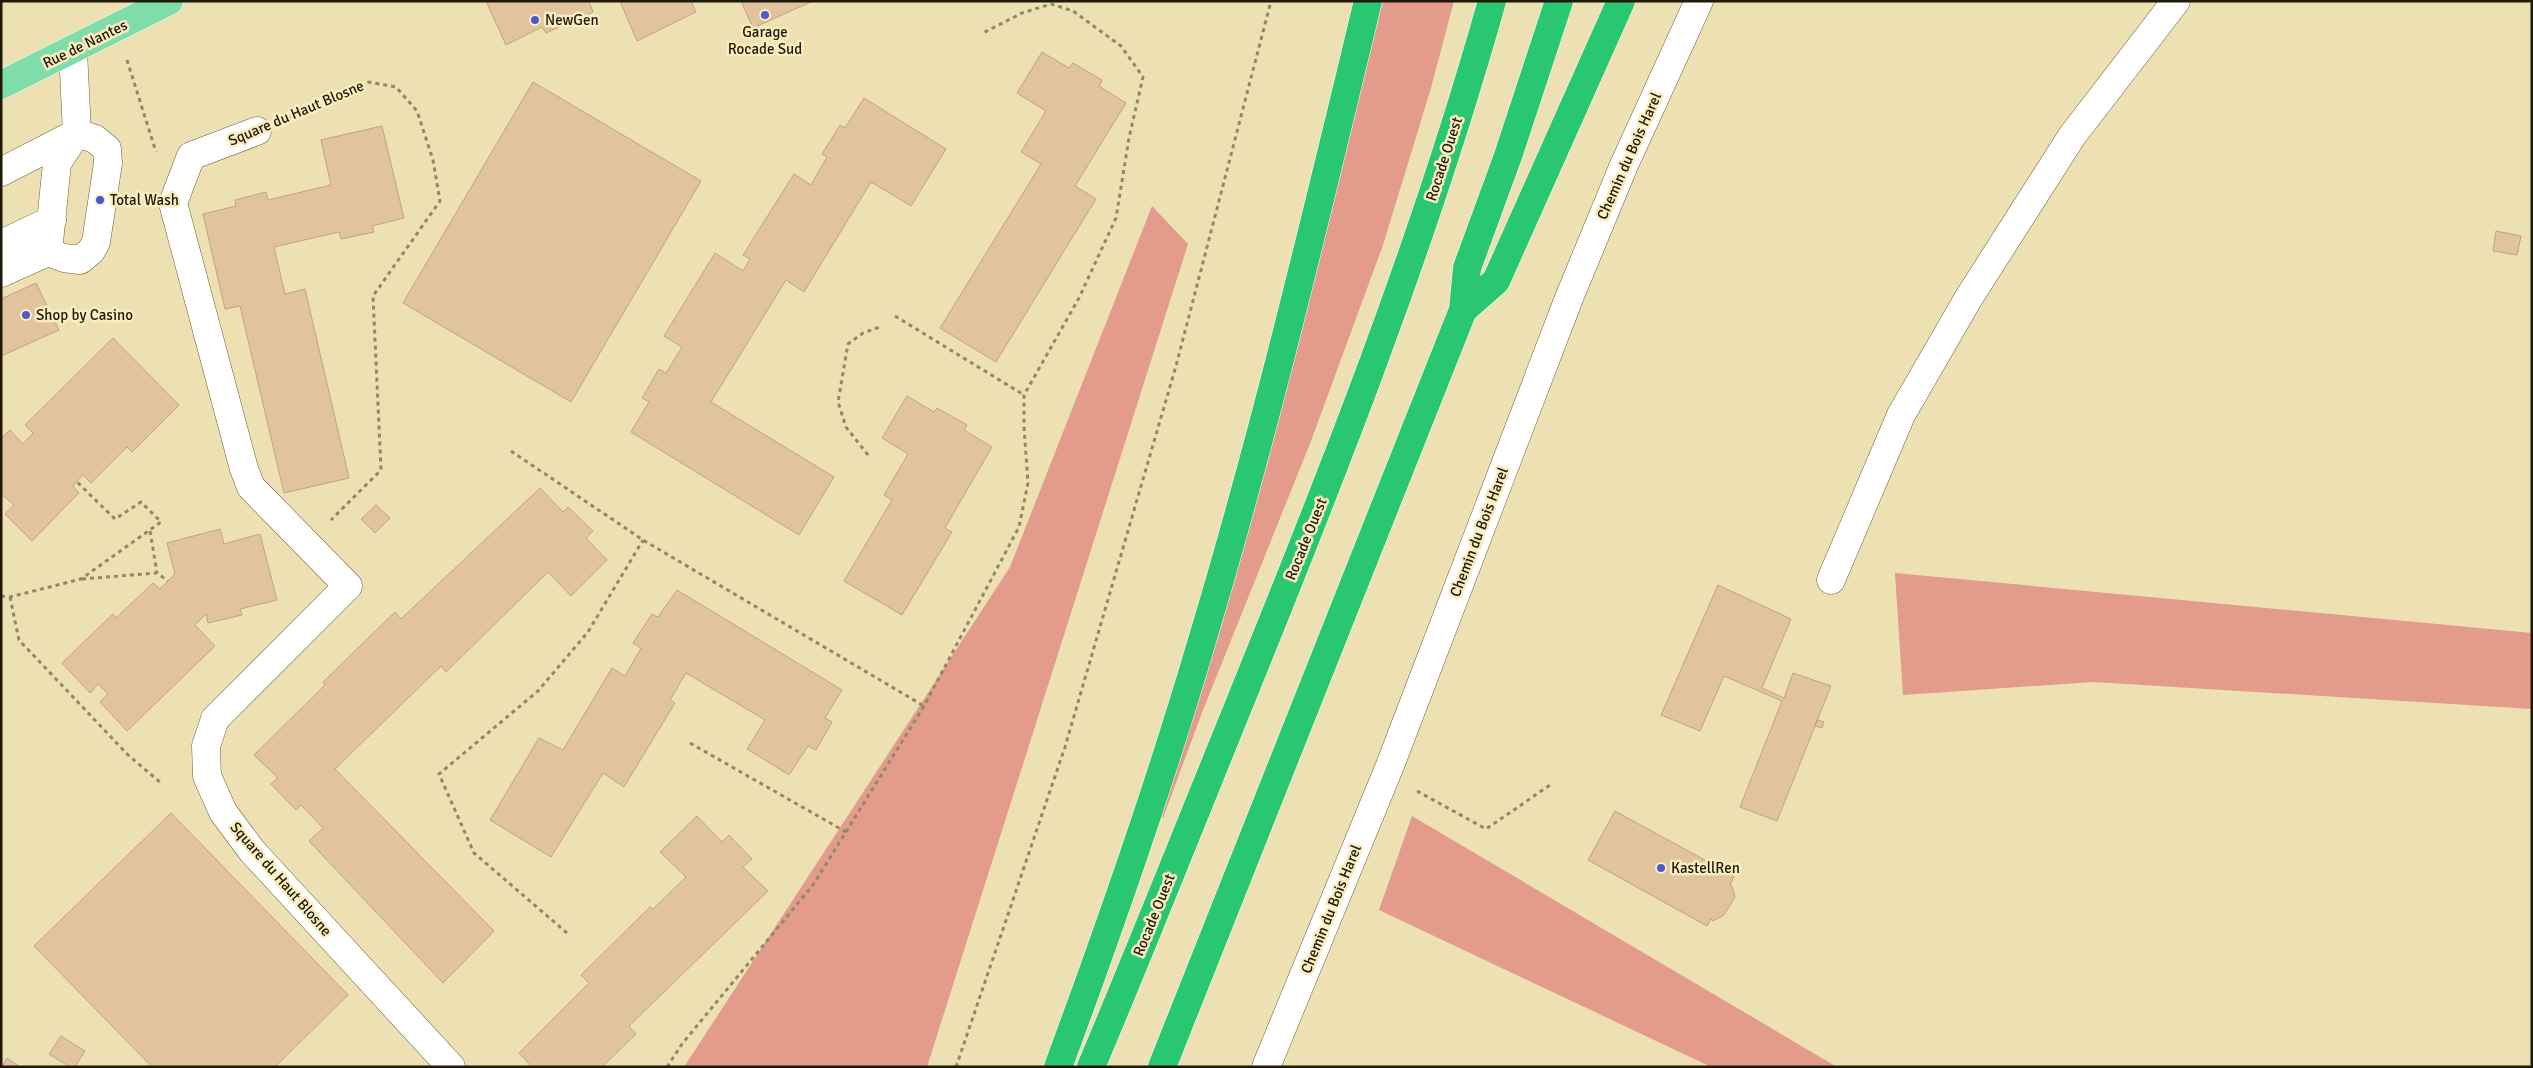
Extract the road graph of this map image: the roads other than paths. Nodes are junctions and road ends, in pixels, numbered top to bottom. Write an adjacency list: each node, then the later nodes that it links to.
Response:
1 (169, 1): 8 (main road, Rue de Nantes)
2 (1368, 1): 20 (highway)
3 (1492, 1): 21 (highway, Rocade Ouest)
4 (1559, 1): 17 (highway)
5 (1621, 1): 17 (highway)
6 (1699, 1): 23 (street, Chemin du Bois Harel)
7 (2176, 1): 18 (street)
8 (73, 50): 9 (main road, Rue de Nantes); 11 (street)
9 (1, 85)
10 (257, 131): 19 (street, Square du Haut Blosne)
11 (77, 133): 12 (street); 13 (street); 15 (street)
12 (1, 172)
13 (52, 220): 14 (street); 15 (street)
14 (1, 244)
15 (48, 252): 16 (street)
16 (1, 273)
17 (1463, 310): 22 (highway)
18 (1831, 580)
19 (451, 1067)
20 (1058, 1067)
21 (1091, 1067)
22 (1162, 1067)
23 (1266, 1067)

